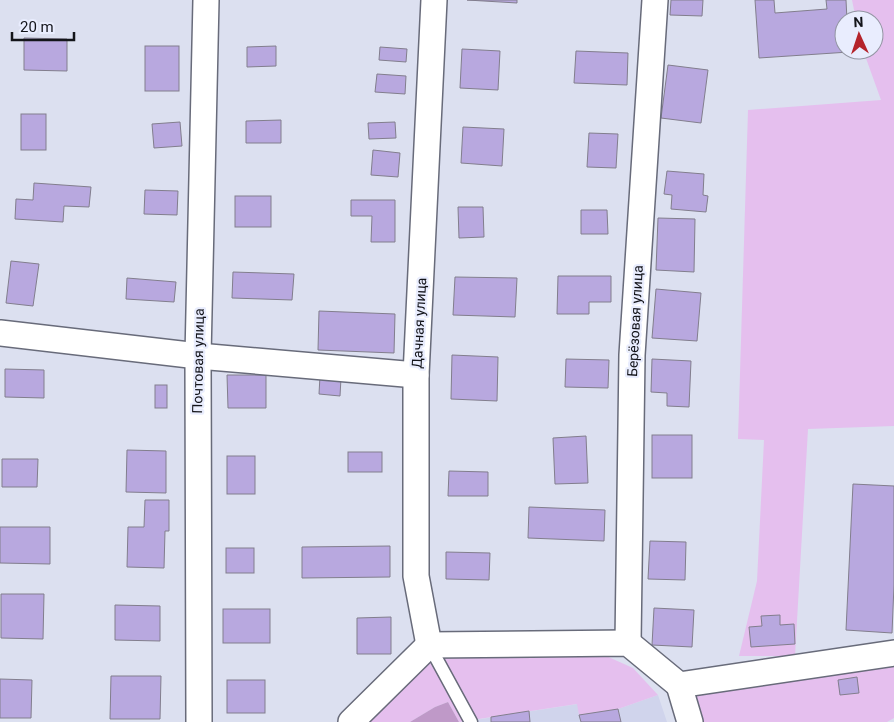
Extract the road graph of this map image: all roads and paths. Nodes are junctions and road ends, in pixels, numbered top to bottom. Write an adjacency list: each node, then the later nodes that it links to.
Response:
1 (206, 0): 5 (street, Почтовая улица)
2 (434, 0): 6 (street, Дачная улица)
3 (655, 0): 7 (street, Берёзовая улица)
4 (0, 333): 5 (street)
5 (198, 356): 6 (street); 11 (street, Почтовая улица)
6 (416, 375): 8 (street, Дачная улица)
7 (628, 643): 8 (street); 10 (street)
8 (429, 645): 12 (street); 13 (lane)
9 (894, 653): 10 (street)
10 (679, 685): 14 (street)
11 (198, 722)
12 (351, 722)
13 (470, 722)
14 (690, 722)

